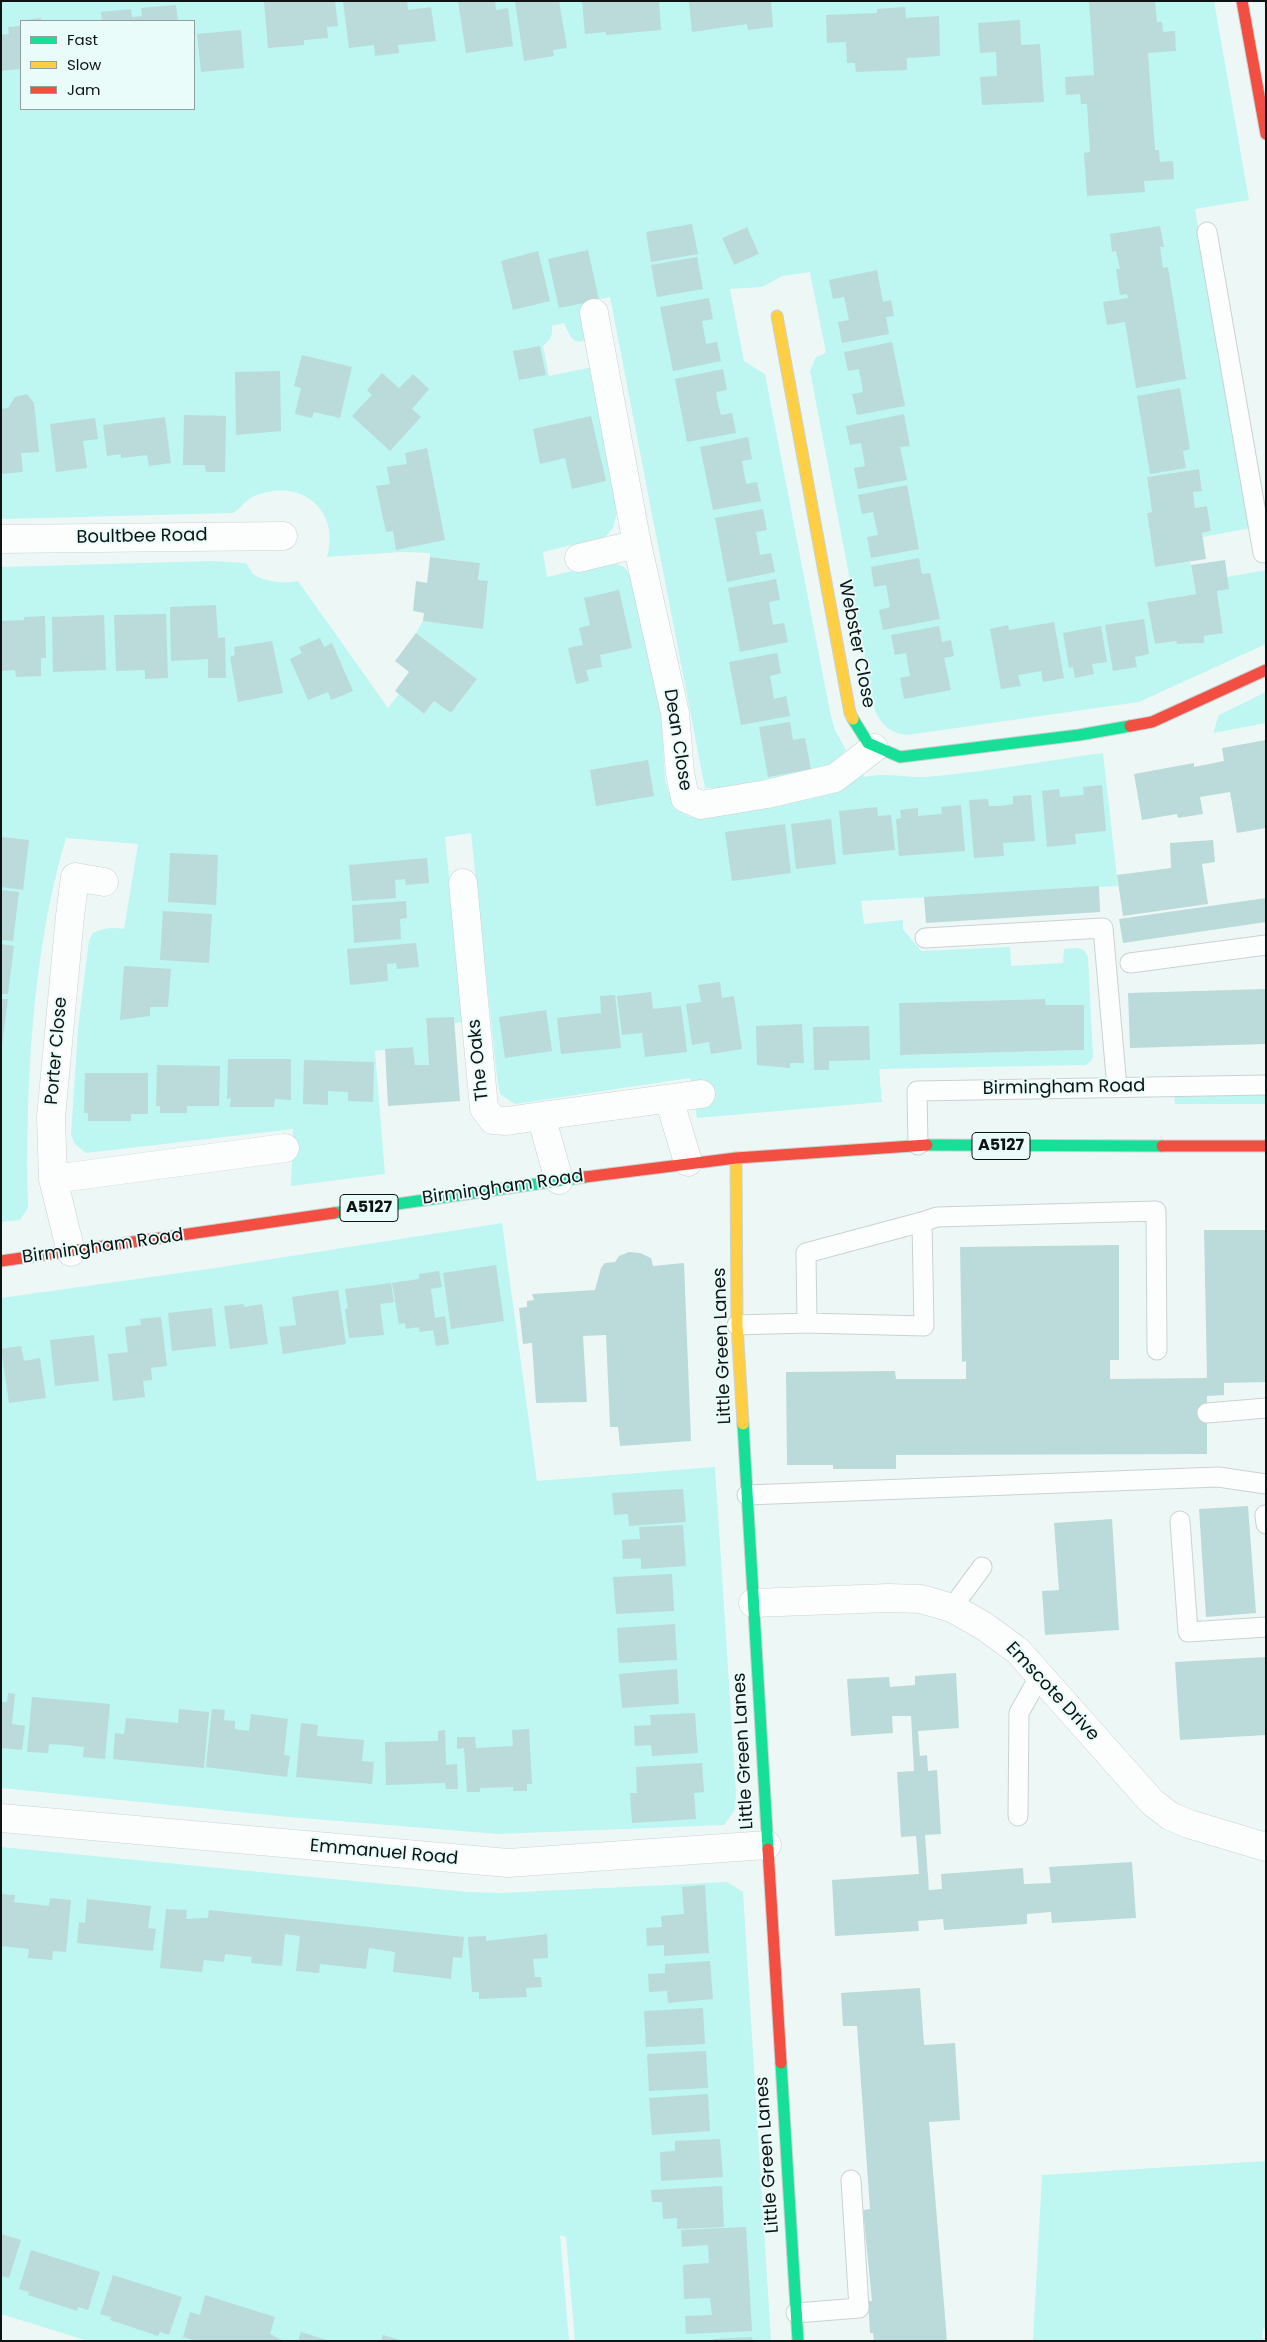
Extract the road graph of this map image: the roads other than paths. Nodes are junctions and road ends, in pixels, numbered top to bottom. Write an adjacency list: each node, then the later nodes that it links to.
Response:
1 (1242, 1): 2 (street)
2 (1266, 134)
3 (1207, 232): 9 (lane)
4 (594, 313): 8 (street, Dean Close)
5 (777, 316): 12 (street, Webster Close)
6 (283, 536): 7 (street, Boultbee Road)
7 (1, 539)
8 (637, 544): 10 (street); 12 (street, Dean Close)
9 (1266, 553)
10 (579, 558)
11 (1266, 670): 12 (street, Webster Close)
12 (874, 748)
13 (104, 882): 28 (street, Porter Close)
14 (463, 883): 22 (street, The Oaks)
15 (925, 938): 19 (lane)
16 (1266, 945): 17 (lane)
17 (1130, 963)
18 (1266, 1085): 19 (lane, Birmingham Road)
19 (1117, 1088): 23 (lane, Birmingham Road)
20 (701, 1094): 21 (street)
21 (669, 1098): 22 (street); 27 (street)
22 (541, 1116): 29 (street)
23 (918, 1146): 24 (street, Birmingham Road / A5127); 26 (street, Birmingham Road / A5127)
24 (1266, 1146)
25 (286, 1148): 28 (street)
26 (736, 1158): 27 (street, Birmingham Road / A5127); 34 (street, Little Green Lanes)
27 (688, 1162): 29 (street, Birmingham Road / A5127)
28 (53, 1180): 31 (street, Porter Close)
29 (559, 1180): 31 (street, Birmingham Road / A5127)
30 (922, 1222): 33 (lane); 33 (lane); 35 (lane)
31 (71, 1252): 32 (street, Birmingham Road / A5127)
32 (1, 1261)
33 (807, 1323): 34 (lane)
34 (737, 1325): 39 (street, Little Green Lanes)
35 (1157, 1350)
36 (1266, 1408): 37 (lane)
37 (1207, 1413)
38 (1258, 1483): 39 (lane)
39 (747, 1494): 44 (street, Little Green Lanes)
40 (1265, 1515): 42 (lane)
41 (1180, 1521): 46 (lane)
42 (1266, 1524)
43 (982, 1567): 45 (lane)
44 (753, 1603): 45 (street, Emscote Drive); 50 (street, Little Green Lanes)
45 (952, 1608): 47 (street, Emscote Drive)
46 (1266, 1627)
47 (1040, 1675): 48 (lane); 51 (street, Emscote Drive)
48 (1018, 1816)
49 (1, 1818): 50 (street, Emmanuel Road)
50 (767, 1845): 53 (street, Little Green Lanes)
51 (1266, 1847)
52 (851, 2180): 53 (lane)
53 (796, 2313): 54 (street, Little Green Lanes)
54 (798, 2341)

